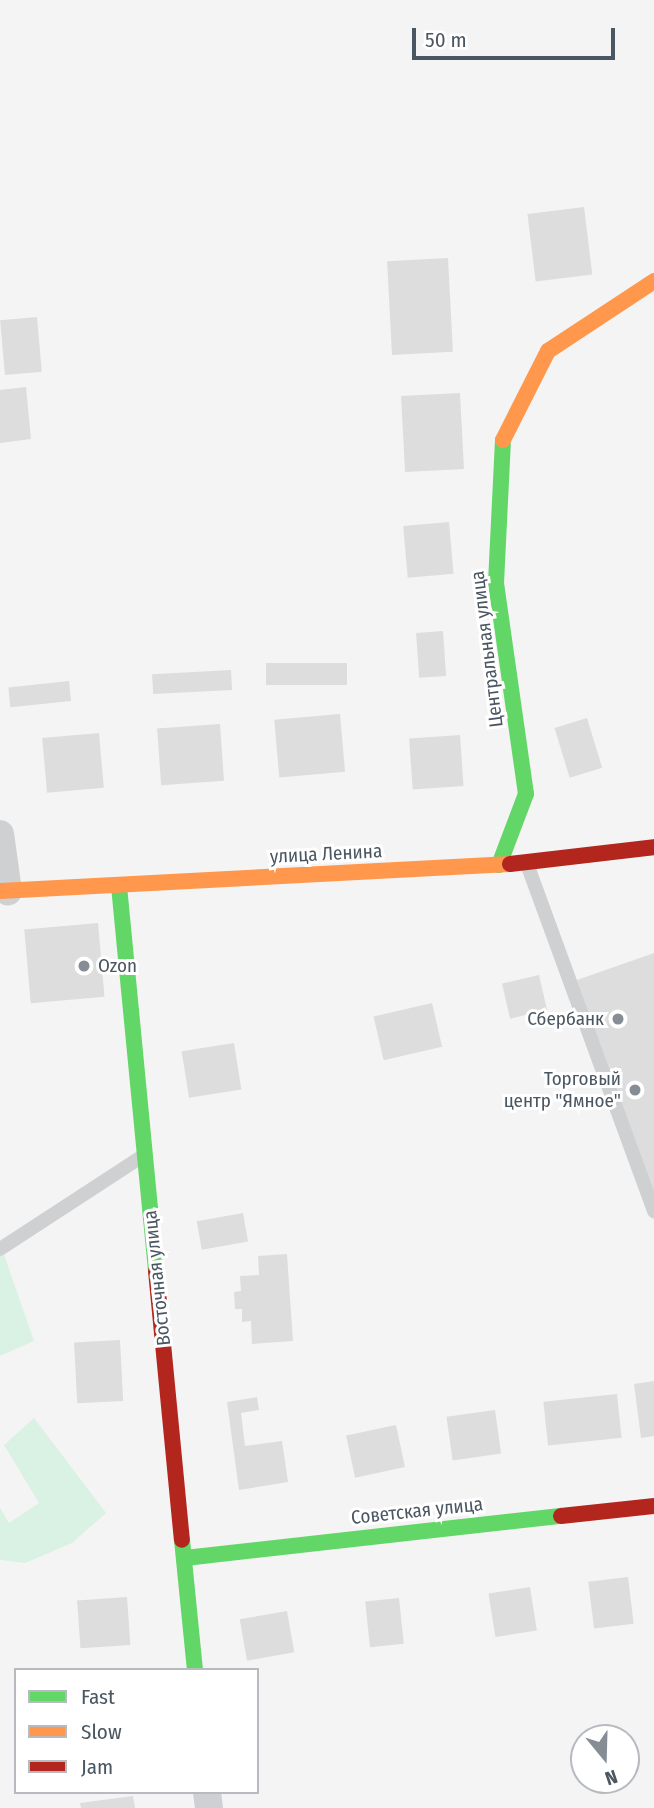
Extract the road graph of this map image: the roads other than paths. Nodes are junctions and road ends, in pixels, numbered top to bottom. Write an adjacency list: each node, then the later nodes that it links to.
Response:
1 (654, 281): 5 (street, Центральная улица)
2 (0, 834): 7 (street)
3 (653, 849): 4 (street, улица Ленина)
4 (526, 861): 5 (street, улица Ленина); 9 (lane)
5 (499, 864): 6 (street, улица Ленина)
6 (119, 886): 7 (street, улица Ленина); 8 (street, Восточная улица)
7 (4, 891)
8 (145, 1154): 10 (lane); 12 (street, Восточная улица)
9 (654, 1211)
10 (0, 1249)
11 (654, 1506): 12 (street, Советская улица)
12 (185, 1558): 13 (street, Восточная улица)
13 (195, 1668)

